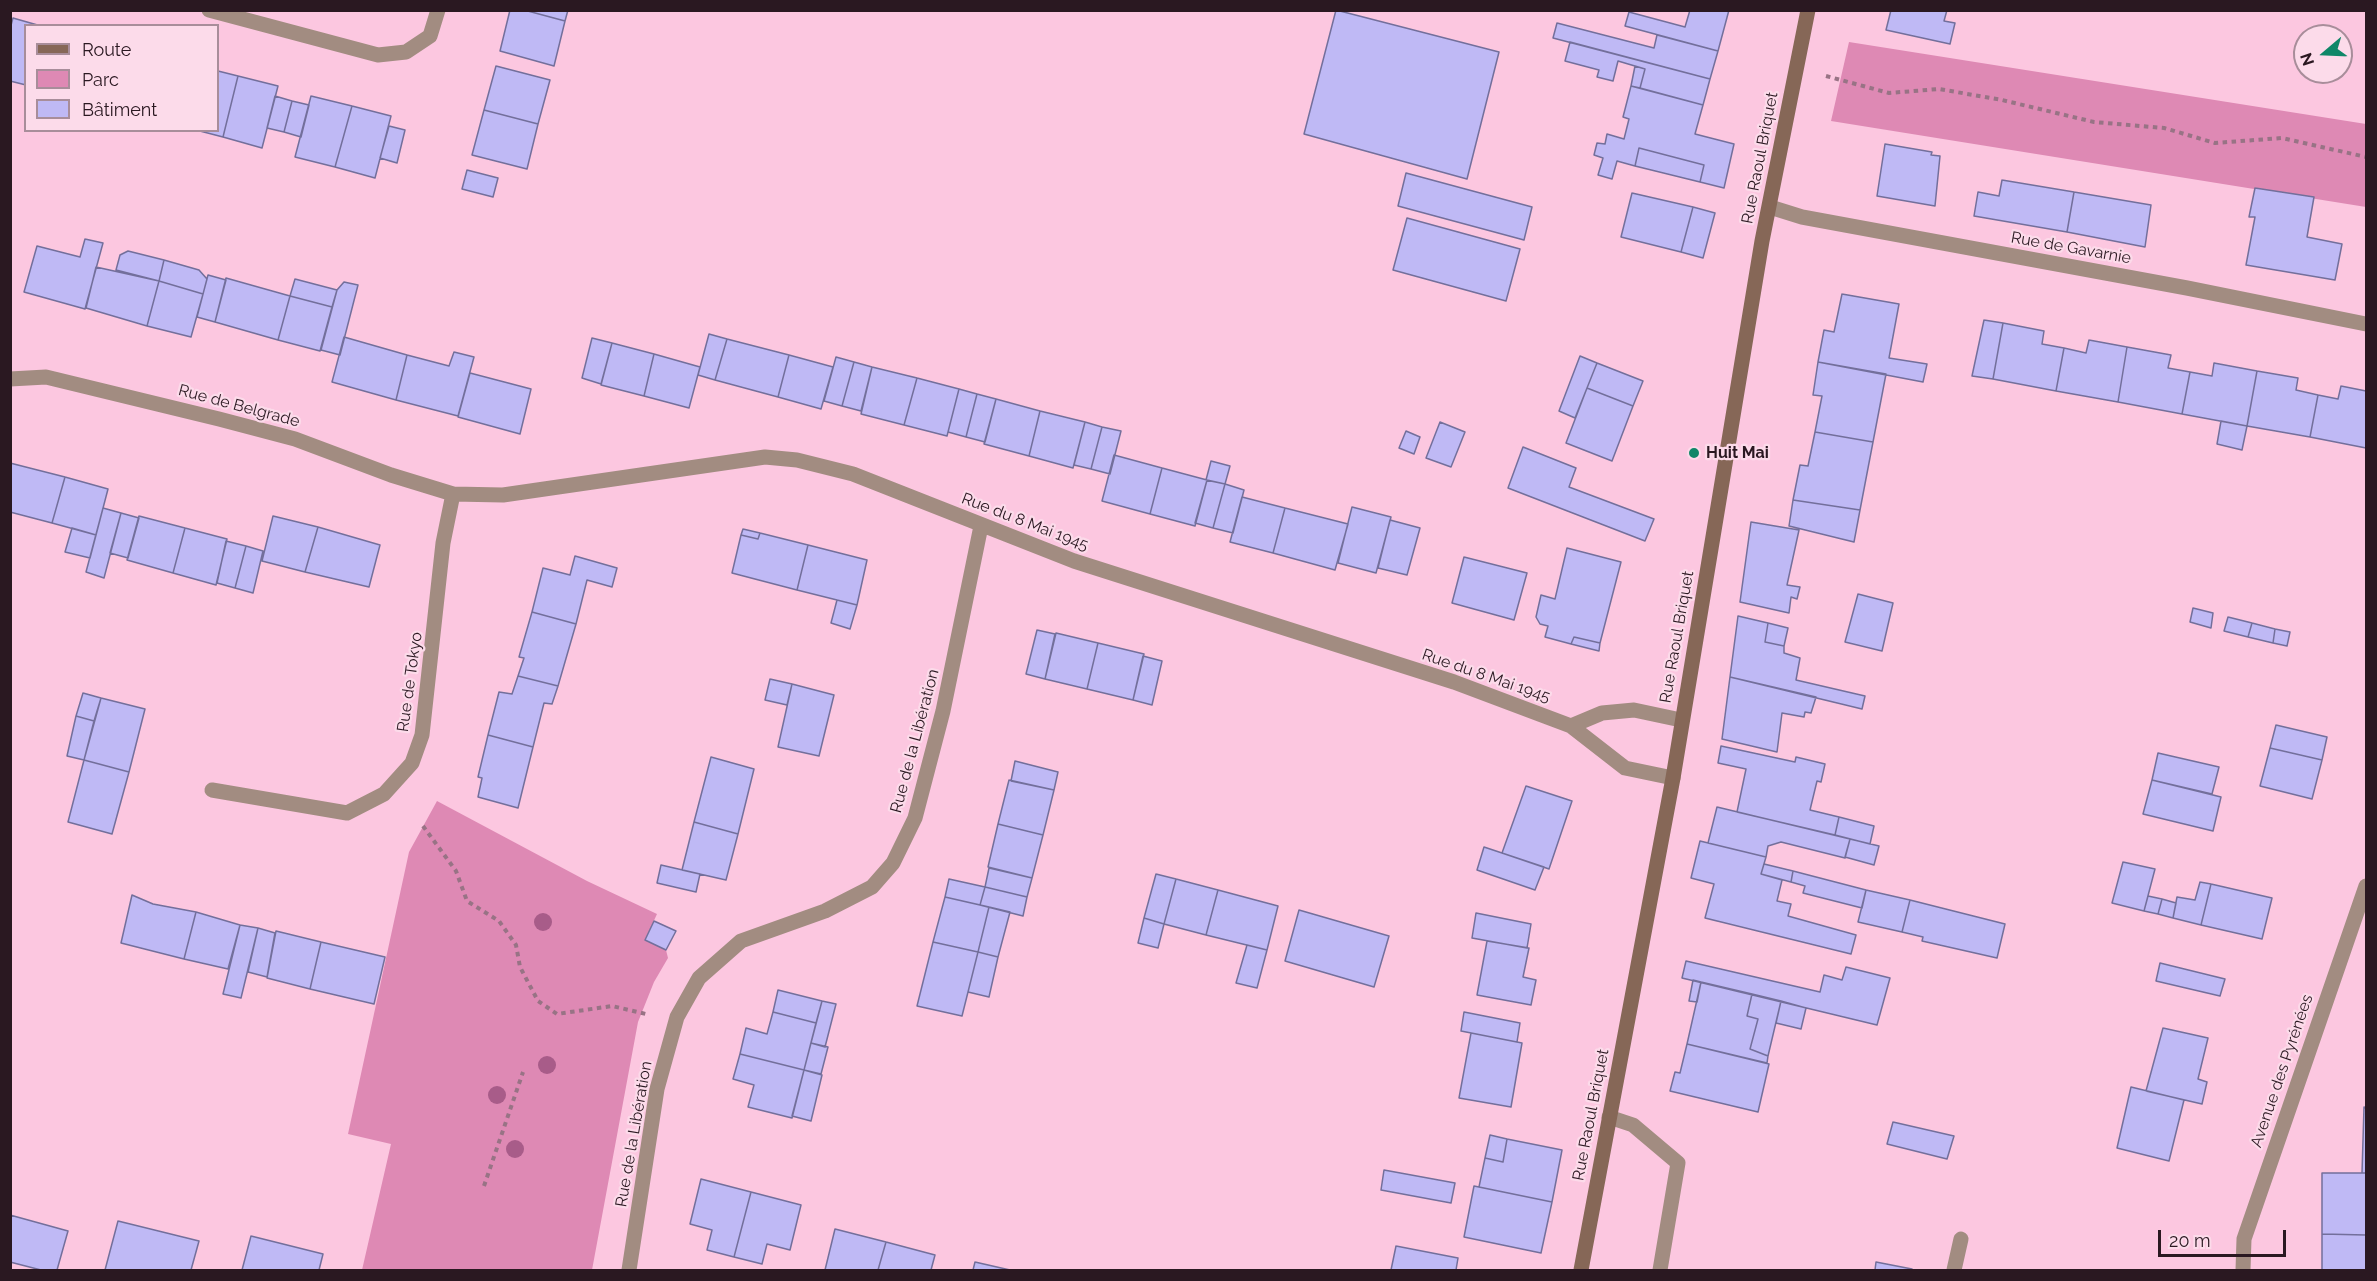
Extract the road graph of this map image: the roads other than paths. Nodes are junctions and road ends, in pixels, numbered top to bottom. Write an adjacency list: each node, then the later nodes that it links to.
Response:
1 (209, 10): 2 (street)
2 (438, 10)
3 (1809, 10): 4 (main road, Rue Raoul Briquet)
4 (1770, 207): 5 (street, Rue de Gavarnie); 9 (main road, Rue Raoul Briquet)
5 (2367, 324)
6 (10, 379): 7 (street, Rue de Belgrade)
7 (453, 494): 8 (street, Rue du 8 Mai 1945); 12 (street, Rue de Tokyo)
8 (981, 526): 10 (street, Rue du 8 Mai 1945); 16 (street, Rue de la Libération)
9 (1681, 720): 10 (street); 11 (main road, Rue Raoul Briquet)
10 (1571, 726): 11 (street, Rue du 8 Mai 1945)
11 (1673, 778): 14 (main road, Rue Raoul Briquet)
12 (212, 790)
13 (2367, 885): 20 (street, Avenue des Pyrénées)
14 (1609, 1117): 17 (main road, Rue Raoul Briquet); 18 (street)
15 (1961, 1239): 19 (street)
16 (629, 1270)
17 (1581, 1270)
18 (1660, 1270)
19 (1954, 1270)
20 (2243, 1270)

